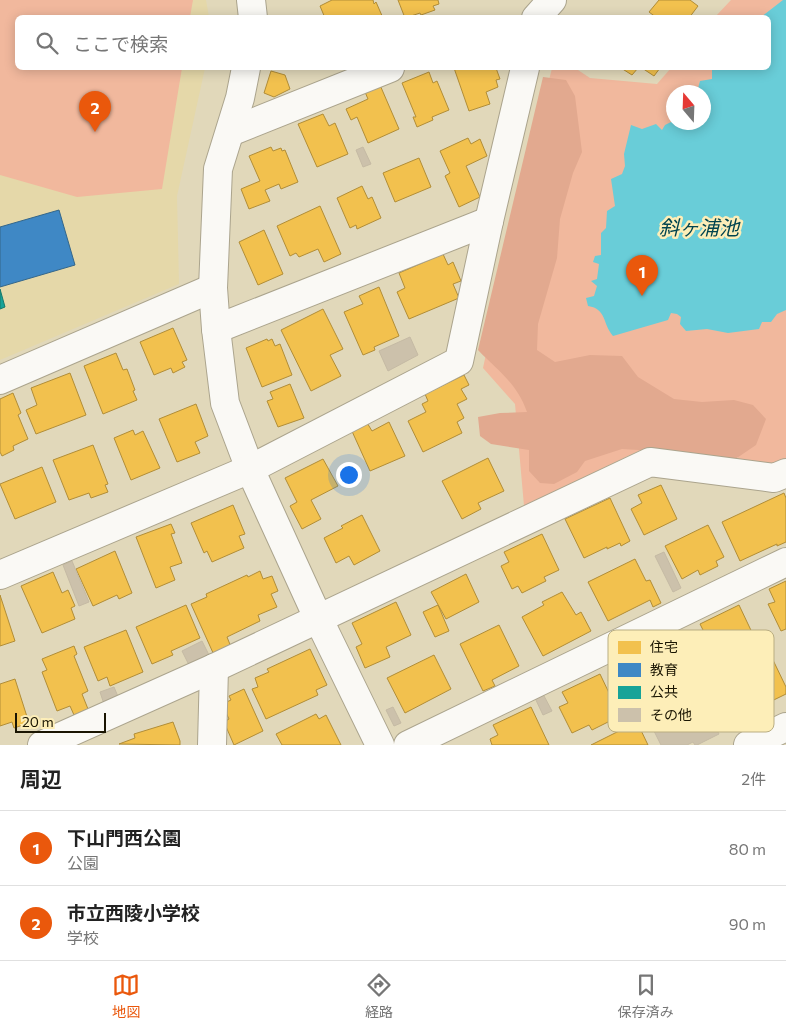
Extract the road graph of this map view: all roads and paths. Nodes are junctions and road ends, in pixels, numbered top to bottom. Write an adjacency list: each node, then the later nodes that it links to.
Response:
1 (250, 0): 3 (street)
2 (552, 0): 4 (street)
3 (252, 15)
4 (539, 15)
5 (246, 70): 8 (street)
6 (385, 70): 8 (street)
7 (525, 70): 9 (street)
8 (230, 132): 10 (street)
9 (489, 221): 11 (street); 13 (street)
10 (214, 288): 11 (street); 12 (street)
11 (216, 329): 13 (street)
12 (0, 380)
13 (250, 469): 16 (street); 17 (street)
14 (786, 472): 17 (street)
15 (786, 562): 18 (street)
16 (0, 575)
17 (318, 618): 20 (street); 24 (street)
18 (646, 630)
19 (608, 648): 25 (street)
20 (214, 668): 22 (street); 23 (street)
21 (786, 727): 26 (street)
22 (42, 745)
23 (212, 745)
24 (380, 745)
25 (408, 745)
26 (748, 745)

